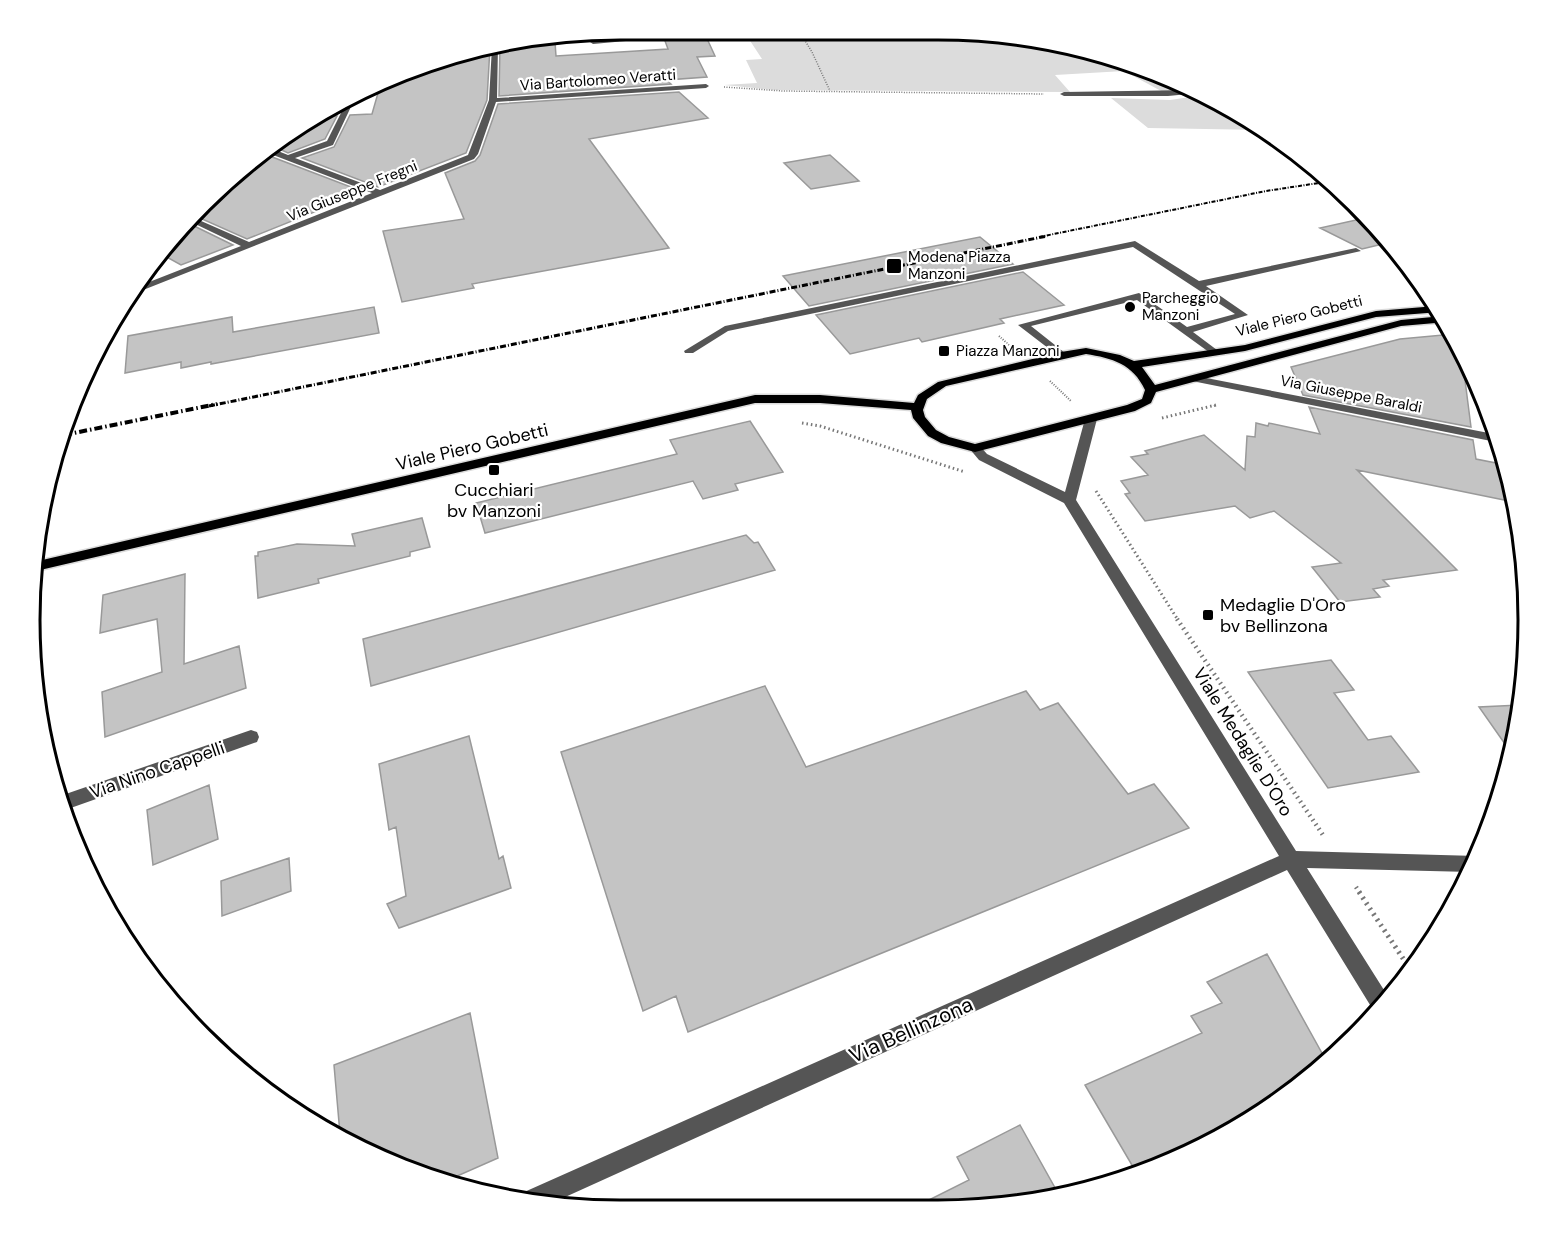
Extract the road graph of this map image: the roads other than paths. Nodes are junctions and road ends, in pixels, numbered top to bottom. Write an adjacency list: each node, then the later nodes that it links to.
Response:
1 (495, 55): 5 (street, Via Giuseppe Fregni)
2 (706, 86): 5 (street, Via Bartolomeo Veratti)
3 (1180, 93): 4 (street)
4 (1064, 94)
5 (493, 100): 9 (street, Via Giuseppe Fregni)
6 (347, 109): 8 (street)
7 (276, 153): 8 (street)
8 (288, 158): 9 (street)
9 (381, 194): 11 (street, Via Giuseppe Fregni)
10 (198, 223): 11 (street)
11 (249, 246): 14 (street, Via Giuseppe Fregni)
12 (1356, 251): 13 (street)
13 (1196, 285): 17 (street); 18 (street)
14 (146, 287)
15 (1428, 310): 19 (main road, Viale Piero Gobetti)
16 (1435, 320): 22 (main road, Viale Piero Gobetti)
17 (1185, 331): 19 (street); 20 (street)
18 (689, 351)
19 (1213, 352): 21 (main road, Viale Piero Gobetti)
20 (1061, 355): 21 (main road); 24 (main road)
21 (1133, 365): 23 (main road)
22 (1196, 379): 23 (main road, Viale Piero Gobetti); 26 (street, Via Giuseppe Baraldi)
23 (1151, 390): 25 (main road)
24 (919, 407): 27 (main road); 29 (main road, Viale Piero Gobetti)
25 (1091, 419): 27 (main road); 28 (street)
26 (1489, 437)
27 (975, 448): 28 (street)
28 (1070, 500): 32 (street, Viale Medaglie D'Oro)
29 (43, 565)
30 (251, 737): 31 (street, Via Nino Cappelli)
31 (69, 801)
32 (1292, 859): 33 (street); 34 (street, Viale Medaglie D'Oro); 35 (street, Via Bellinzona)
33 (1464, 864)
34 (1378, 999)
35 (544, 1195)

